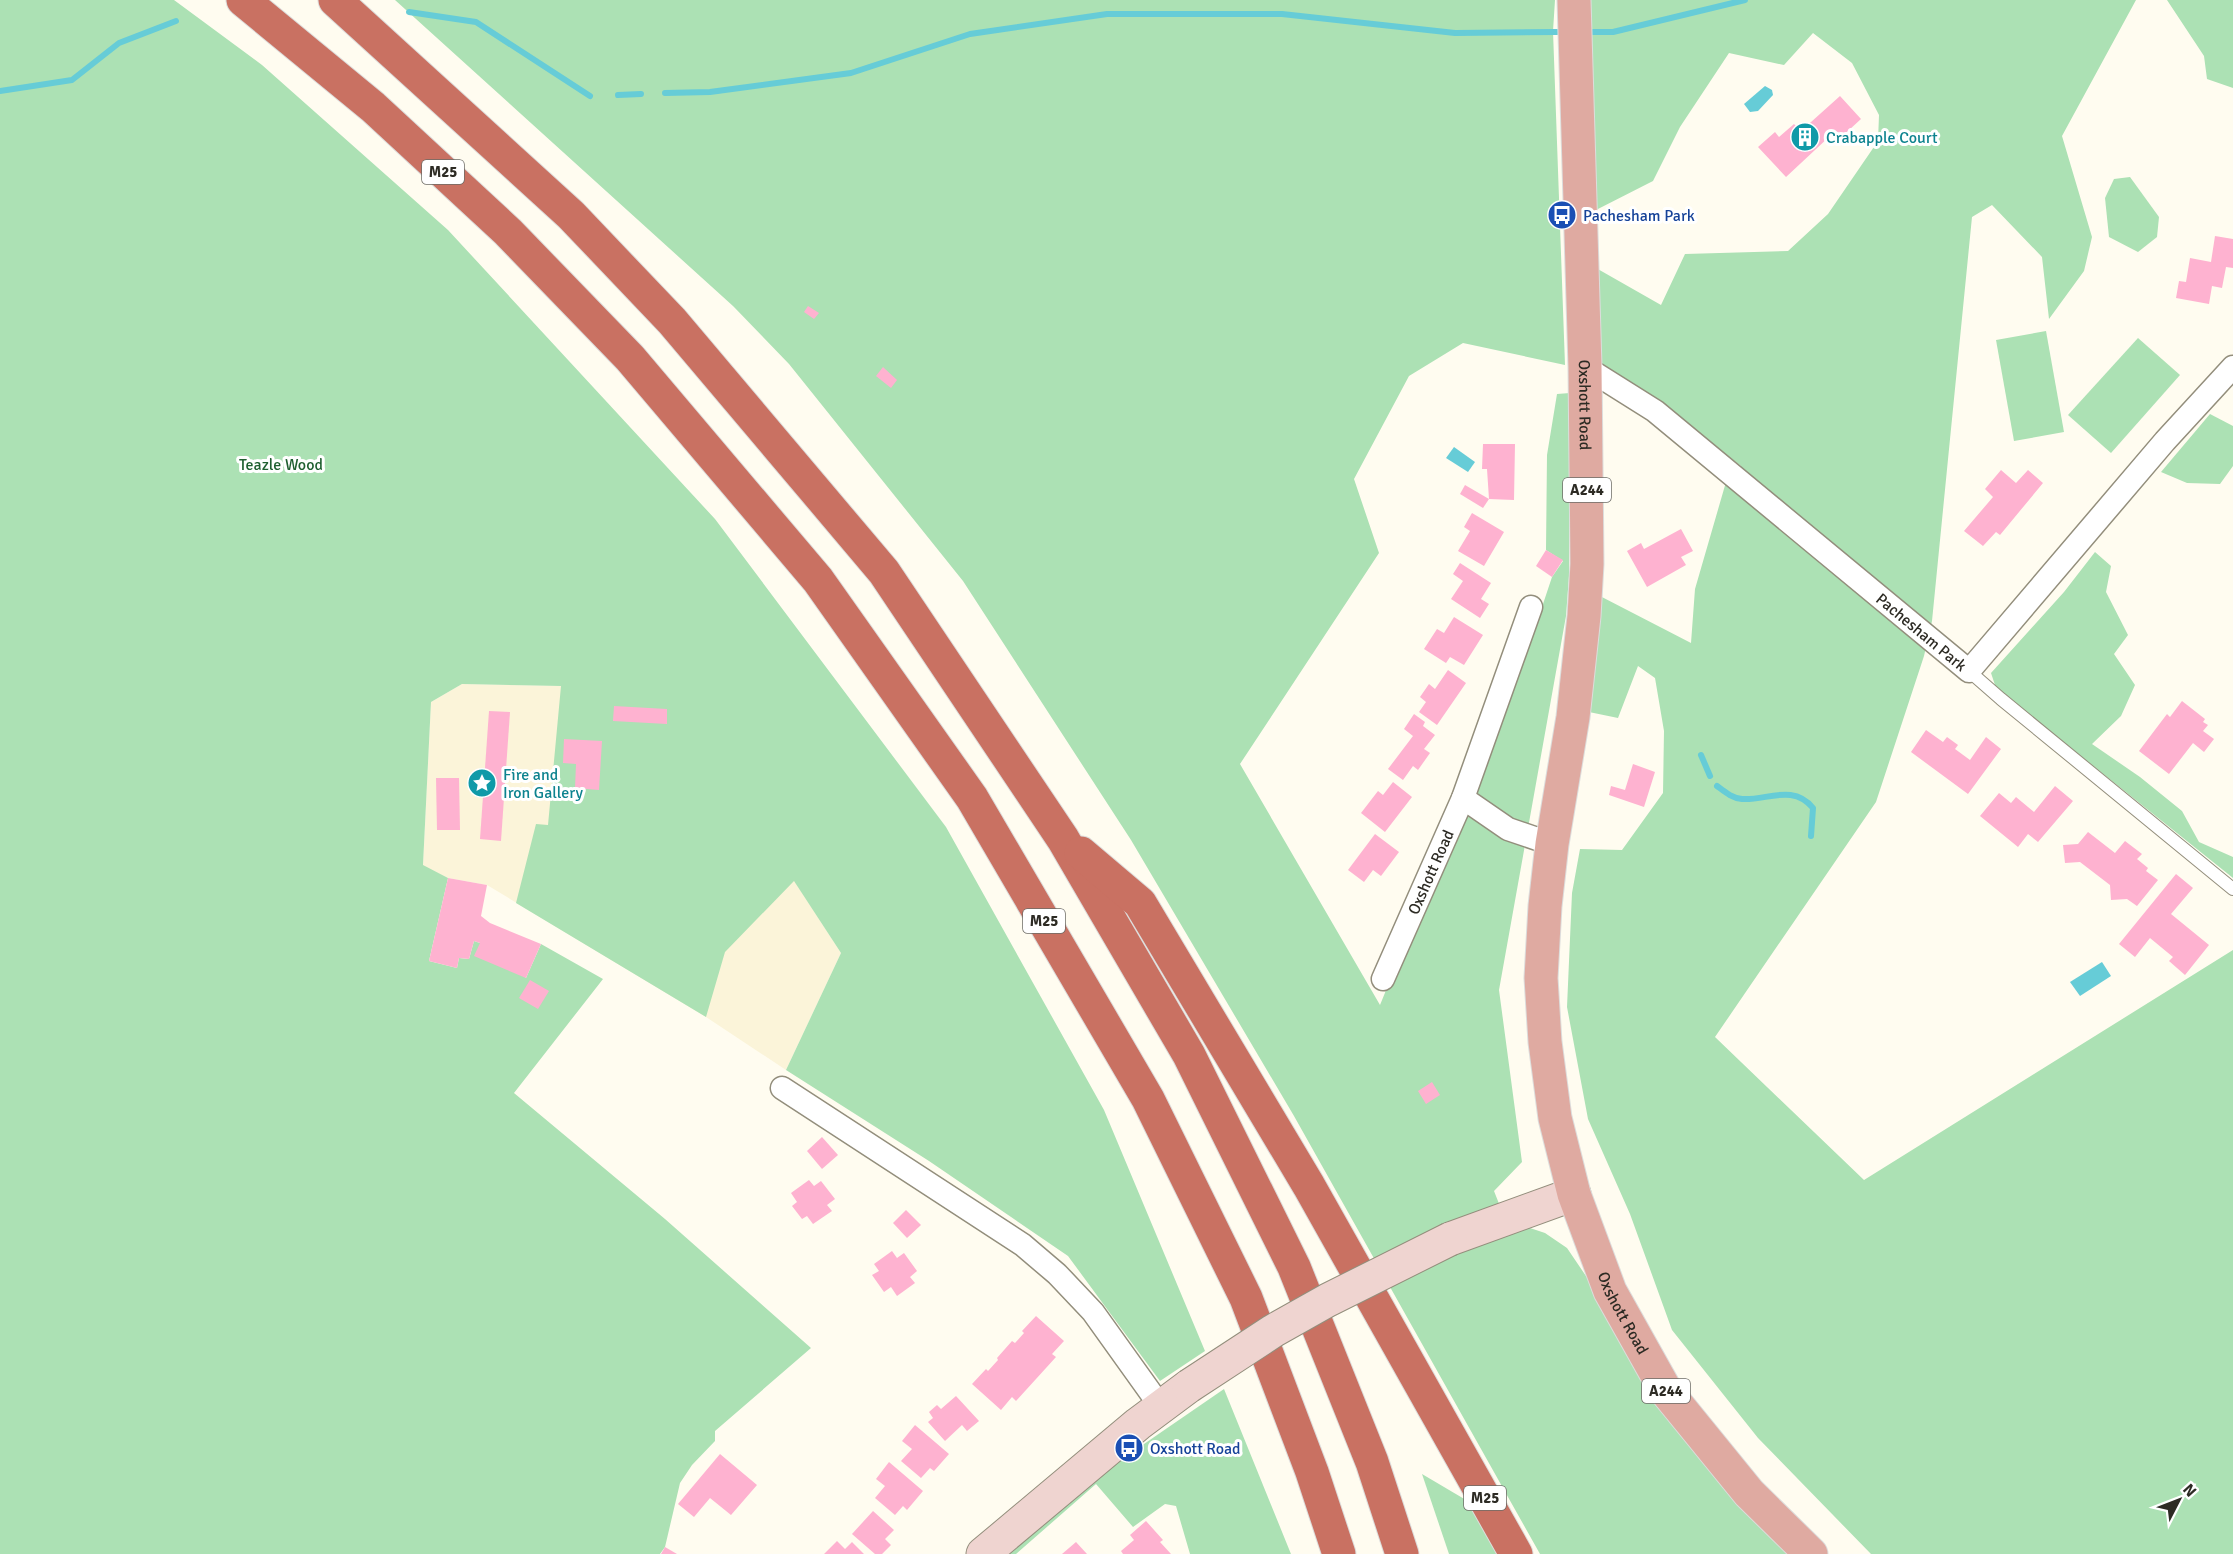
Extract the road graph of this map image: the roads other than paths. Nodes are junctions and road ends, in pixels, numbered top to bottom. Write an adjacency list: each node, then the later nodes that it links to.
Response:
1 (243, 0): 17 (highway, M25)
2 (335, 0): 9 (highway, M25)
3 (1574, 0): 4 (main road, Oxshott Road / A244)
4 (1585, 367): 7 (street, Pachesham Park); 10 (main road, Oxshott Road / A244)
5 (2233, 367): 7 (street, Pachesham Park)
6 (1531, 607): 8 (street, Oxshott Road)
7 (1970, 671): 11 (lane)
8 (1463, 798): 10 (street); 12 (street, Oxshott Road)
9 (1064, 839): 18 (highway, M25); 19 (highway, M25)
10 (1552, 844): 14 (main road, Oxshott Road / A244)
11 (2233, 889)
12 (1383, 979)
13 (783, 1088): 15 (street)
14 (1574, 1194): 15 (main road, bridge); 20 (main road, Oxshott Road / A244)
15 (1161, 1407): 16 (main road)
16 (983, 1554)
17 (1339, 1554)
18 (1402, 1554)
19 (1516, 1554)
20 (1811, 1554)

